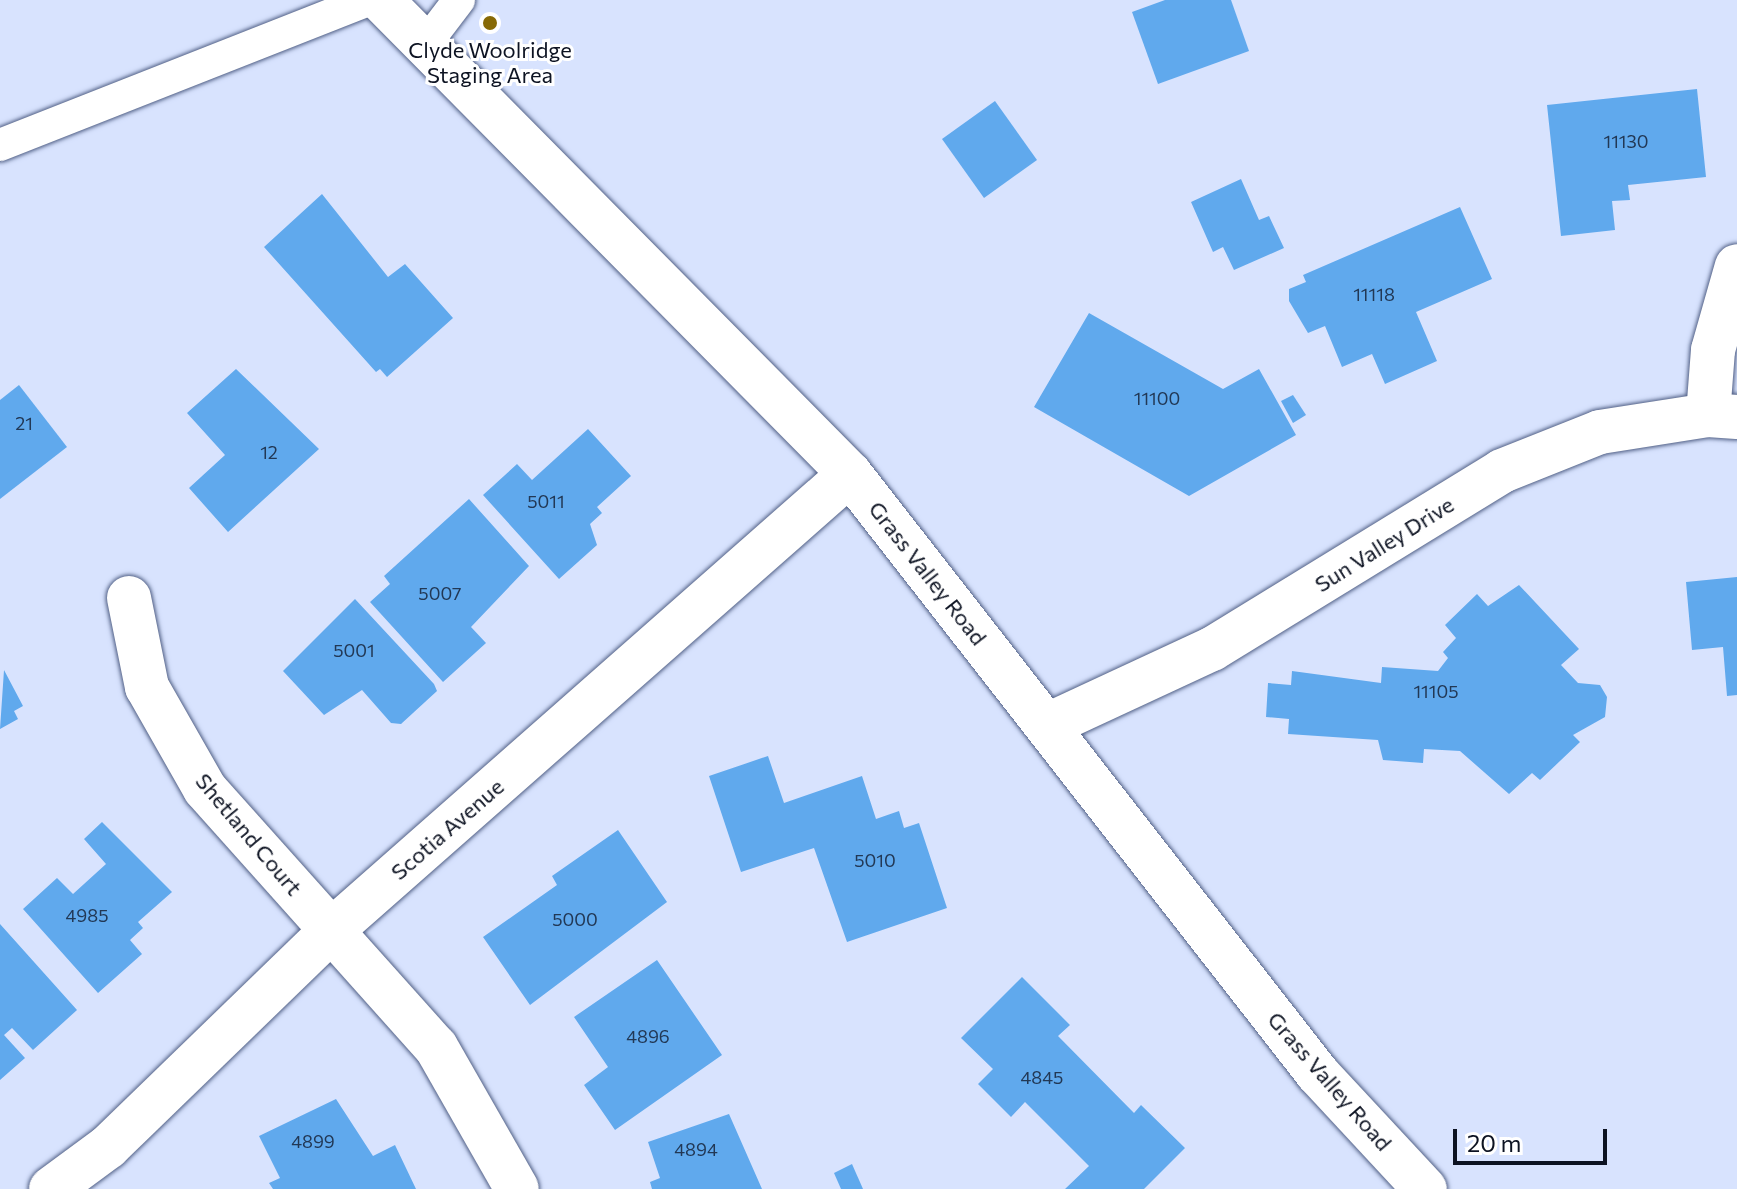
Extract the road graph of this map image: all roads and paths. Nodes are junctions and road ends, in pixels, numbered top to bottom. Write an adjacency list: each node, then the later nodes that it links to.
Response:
1 (368, 0): 5 (lane)
2 (381, 0): 4 (street, Grass Valley Road)
3 (459, 0): 4 (lane)
4 (427, 42): 8 (street, Grass Valley Road)
5 (0, 145)
6 (1737, 266): 7 (street)
7 (1722, 416): 10 (street, Sun Valley Drive)
8 (850, 474): 10 (street, Grass Valley Road); 11 (street, Scotia Avenue)
9 (129, 598): 11 (street, Shetland Court)
10 (1048, 725): 14 (street, Grass Valley Road)
11 (332, 930): 12 (street, Scotia Avenue); 13 (street, Shetland Court)
12 (51, 1189)
13 (517, 1189)
14 (1425, 1189)

